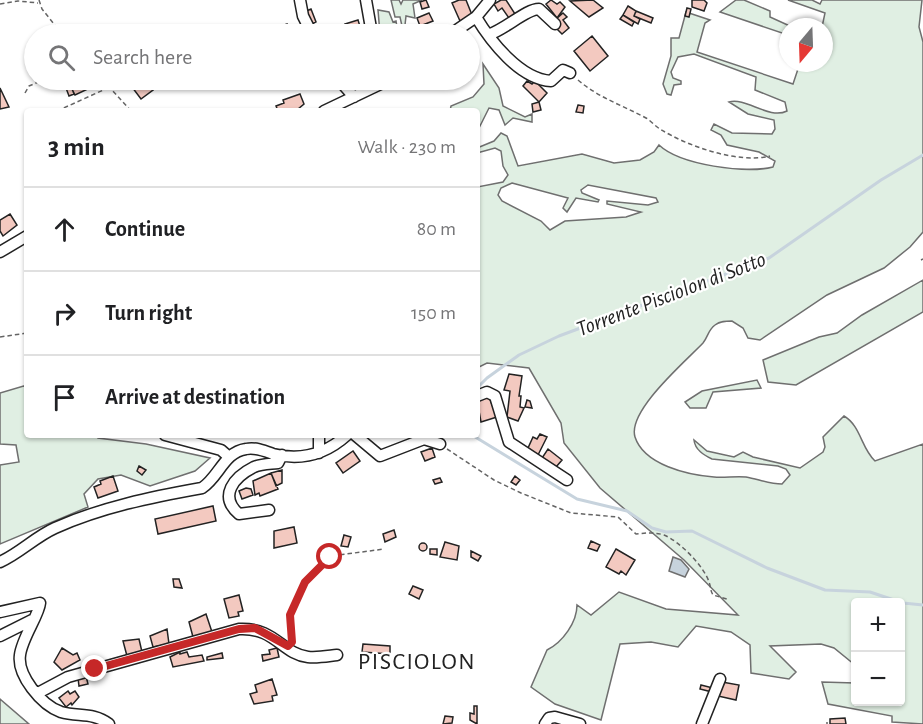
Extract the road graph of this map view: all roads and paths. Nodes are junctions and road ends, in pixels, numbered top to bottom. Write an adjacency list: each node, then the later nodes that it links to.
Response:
1 (300, 0): 8 (street)
2 (366, 0): 9 (street)
3 (490, 0): 6 (street)
4 (39, 2): 5 (path); 7 (path)
5 (0, 4)
6 (476, 17): 10 (street); 12 (street)
7 (55, 24)
8 (307, 24)
9 (370, 24)
10 (466, 24)
11 (555, 24): 12 (street)
12 (488, 35): 13 (street)
13 (570, 73): 24 (path)
14 (27, 90): 19 (path)
15 (103, 90): 21 (path)
16 (113, 90): 22 (path)
17 (348, 90): 20 (street)
18 (368, 90): 20 (street)
19 (25, 93)
20 (354, 97): 23 (street)
21 (64, 108)
22 (129, 108)
23 (330, 108)
24 (770, 156)
25 (24, 238): 26 (street)
26 (0, 252)
27 (24, 334): 28 (path)
28 (0, 338)
29 (480, 395): 37 (street)
30 (174, 438): 35 (street)
31 (338, 438): 33 (street)
32 (359, 438): 34 (street)
33 (319, 444): 36 (street)
34 (440, 444): 41 (path)
35 (227, 455): 36 (street); 40 (street)
36 (282, 455): 38 (street)
37 (567, 480)
38 (269, 510)
39 (384, 549): 45 (path)
40 (0, 562)
41 (727, 599)
42 (0, 612): 43 (street)
43 (32, 620): 44 (street); 48 (street)
44 (0, 636)
45 (288, 646): 46 (street); 48 (street)
46 (337, 655)
47 (720, 679): 52 (street)
48 (38, 693): 49 (street)
49 (109, 724)
50 (545, 724): 51 (street)
51 (580, 724)
52 (702, 724)

